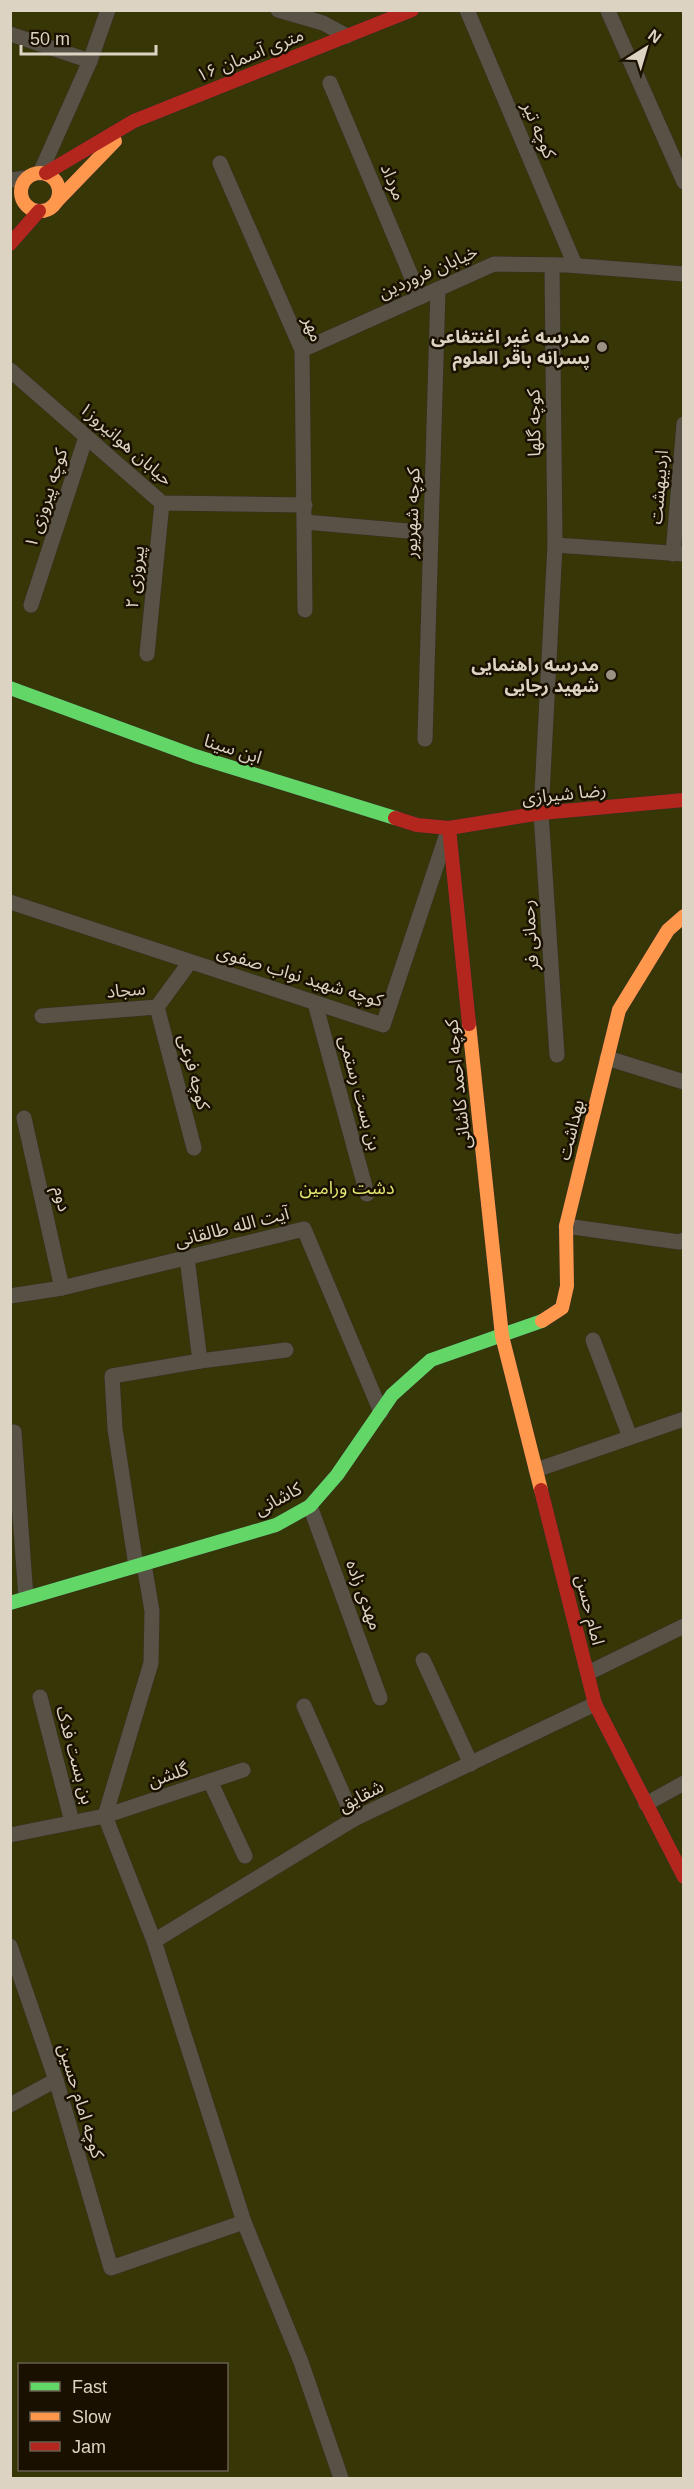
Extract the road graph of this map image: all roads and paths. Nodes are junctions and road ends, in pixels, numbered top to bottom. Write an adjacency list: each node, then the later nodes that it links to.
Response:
1 (108, 10): 8 (street)
2 (278, 10): 7 (street)
3 (412, 10): 7 (street, ۱۶ متری آسمان)
4 (467, 10): 20 (street, کوچه تیر)
5 (608, 12): 13 (street)
6 (10, 34): 8 (street)
7 (347, 36): 10 (street, ۱۶ متری آسمان)
8 (90, 61): 12 (street)
9 (330, 83): 23 (street, مرداد)
10 (134, 121): 12 (street, ۱۶ متری آسمان); 15 (street, ۱۶ متری آسمان)
11 (220, 163): 24 (street, مهر)
12 (30, 176): 14 (street); 15 (street)
13 (684, 182)
14 (22, 198): 16 (street); 17 (street)
15 (57, 201): 16 (street)
16 (39, 211): 18 (street)
17 (14, 215)
18 (10, 244)
19 (552, 265): 20 (street, خیابان فروردین); 22 (street, خیابان فروردین); 32 (street, کوچه گلها)
20 (575, 265): 21 (street, خیابان فروردین)
21 (684, 274)
22 (438, 289): 23 (street, خیابان فروردین); 31 (street, کوچه شهریور)
23 (420, 297): 24 (street, خیابان فروردین)
24 (302, 350): 29 (street, مهر)
25 (10, 370): 27 (street, حیابان هوانیروز۱)
26 (684, 424): 33 (street, اردیبهشت)
27 (86, 437): 28 (street, حیابان هوانیروز۱); 34 (street, کوچه پیروزی ۱)
28 (162, 503): 29 (street, حیابان هوانیروز۱); 36 (street, پیروزی ۲)
29 (305, 505): 30 (street, مهر)
30 (305, 522): 31 (street); 35 (street, مهر)
31 (431, 533): 38 (street, کوچه شهریور)
32 (555, 545): 33 (street); 40 (street, کوچه گلها)
33 (678, 554)
34 (31, 605)
35 (305, 610)
36 (147, 654)
37 (10, 688): 41 (street, ابن سینا)
38 (425, 739)
39 (684, 800): 40 (street, رضا شیرازی)
40 (541, 813): 41 (street, رضا شیرازی); 48 (street, رحمانی فر)
41 (449, 828): 45 (street, کوچه شهید نواب صفوی); 59 (street, کوچه احمد کاشانی)
42 (10, 902): 44 (street, کوچه شهید نواب صفوی)
43 (684, 916): 49 (street, بهداشت)
44 (190, 962): 45 (street, کوچه شهید نواب صفوی); 46 (street, سجاد)
45 (315, 1003): 53 (street, بن بست رستمی)
46 (157, 1007): 47 (street, سجاد); 52 (street, کوچه فرعی)
47 (42, 1016)
48 (557, 1054)
49 (607, 1058): 50 (street); 54 (street, بهداشت)
50 (684, 1082)
51 (24, 1118): 57 (street, دوم)
52 (194, 1148)
53 (367, 1194)
54 (566, 1226): 55 (street); 59 (street, بهداشت)
55 (684, 1240)
56 (187, 1258): 57 (street, آیت الله طالقانی); 62 (street); 63 (street, آیت الله طالقانی)
57 (62, 1288): 58 (street, آیت الله طالقانی)
58 (10, 1296)
59 (502, 1336): 63 (street, کاشانی); 67 (street, امام حسن)
60 (593, 1340): 66 (street)
61 (286, 1350): 62 (street)
62 (200, 1361): 69 (street)
63 (381, 1412): 68 (street, کاشانی)
64 (684, 1419): 66 (street)
65 (14, 1432): 70 (street)
66 (630, 1437): 67 (street)
67 (536, 1470): 74 (street, امام حسن)
68 (310, 1506): 69 (street, کاشانی); 76 (street, مهدی زاده)
69 (140, 1565): 70 (street, کاشانی); 84 (street)
70 (26, 1598): 71 (street, کاشانی)
71 (10, 1602)
72 (684, 1626): 74 (street)
73 (423, 1660): 79 (street)
74 (588, 1673): 77 (street, امام حسن)
75 (40, 1697): 86 (street, بن بست فدک)
76 (380, 1698)
77 (595, 1704): 79 (street, شقایق); 83 (street, امام حسن)
78 (304, 1706): 85 (street)
79 (471, 1764): 85 (street, شقایق)
80 (243, 1770): 81 (street, گلشن)
81 (210, 1781): 84 (street, گلشن); 88 (street)
82 (684, 1783): 83 (street)
83 (646, 1804): 89 (street, امام حسن)
84 (105, 1816): 86 (street, گلشن); 90 (street)
85 (354, 1819): 90 (street, شقایق)
86 (72, 1822): 87 (street, گلشن)
87 (10, 1835)
88 (245, 1856)
89 (684, 1877)
90 (154, 1941): 94 (street)
91 (10, 1946): 92 (street, کوچه امام حسین)
92 (56, 2080): 93 (street); 94 (street, کوچه امام حسین)
93 (10, 2105)
94 (244, 2222): 95 (street)
95 (341, 2478)

